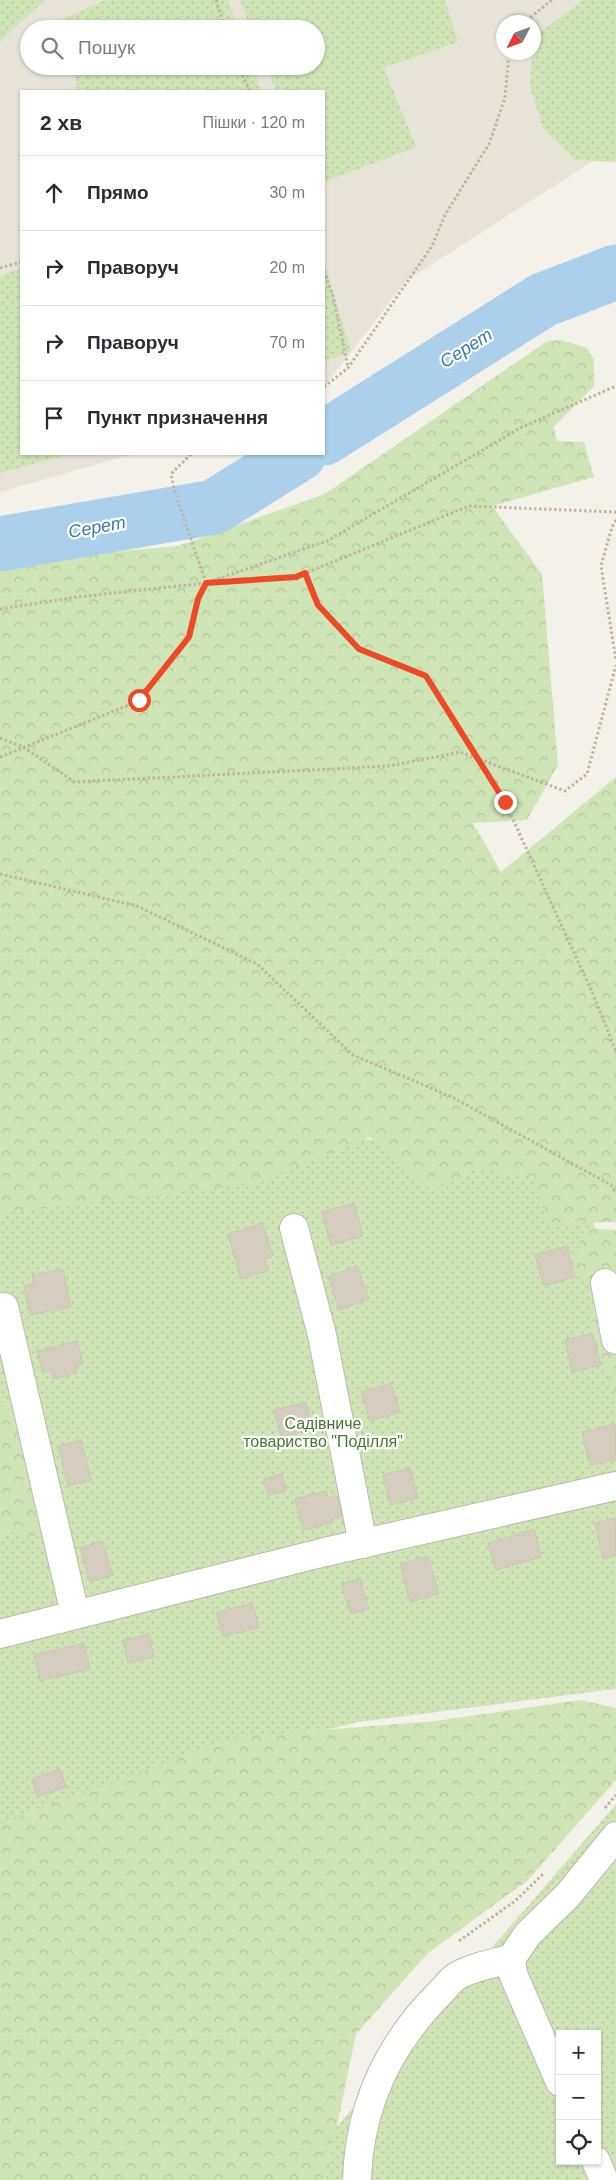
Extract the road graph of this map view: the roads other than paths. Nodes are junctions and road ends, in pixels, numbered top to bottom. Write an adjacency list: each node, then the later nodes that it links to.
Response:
1 (294, 1228): 6 (street)
2 (606, 1283): 4 (street)
3 (4, 1307): 7 (street)
4 (616, 1340)
5 (616, 1486): 6 (street)
6 (363, 1544): 7 (street)
7 (75, 1614): 8 (street)
8 (0, 1634)
9 (616, 1836): 10 (street)
10 (511, 1959): 11 (street); 13 (street)
11 (557, 2075)
12 (598, 2165): 14 (street)
13 (357, 2180)
14 (604, 2180)

